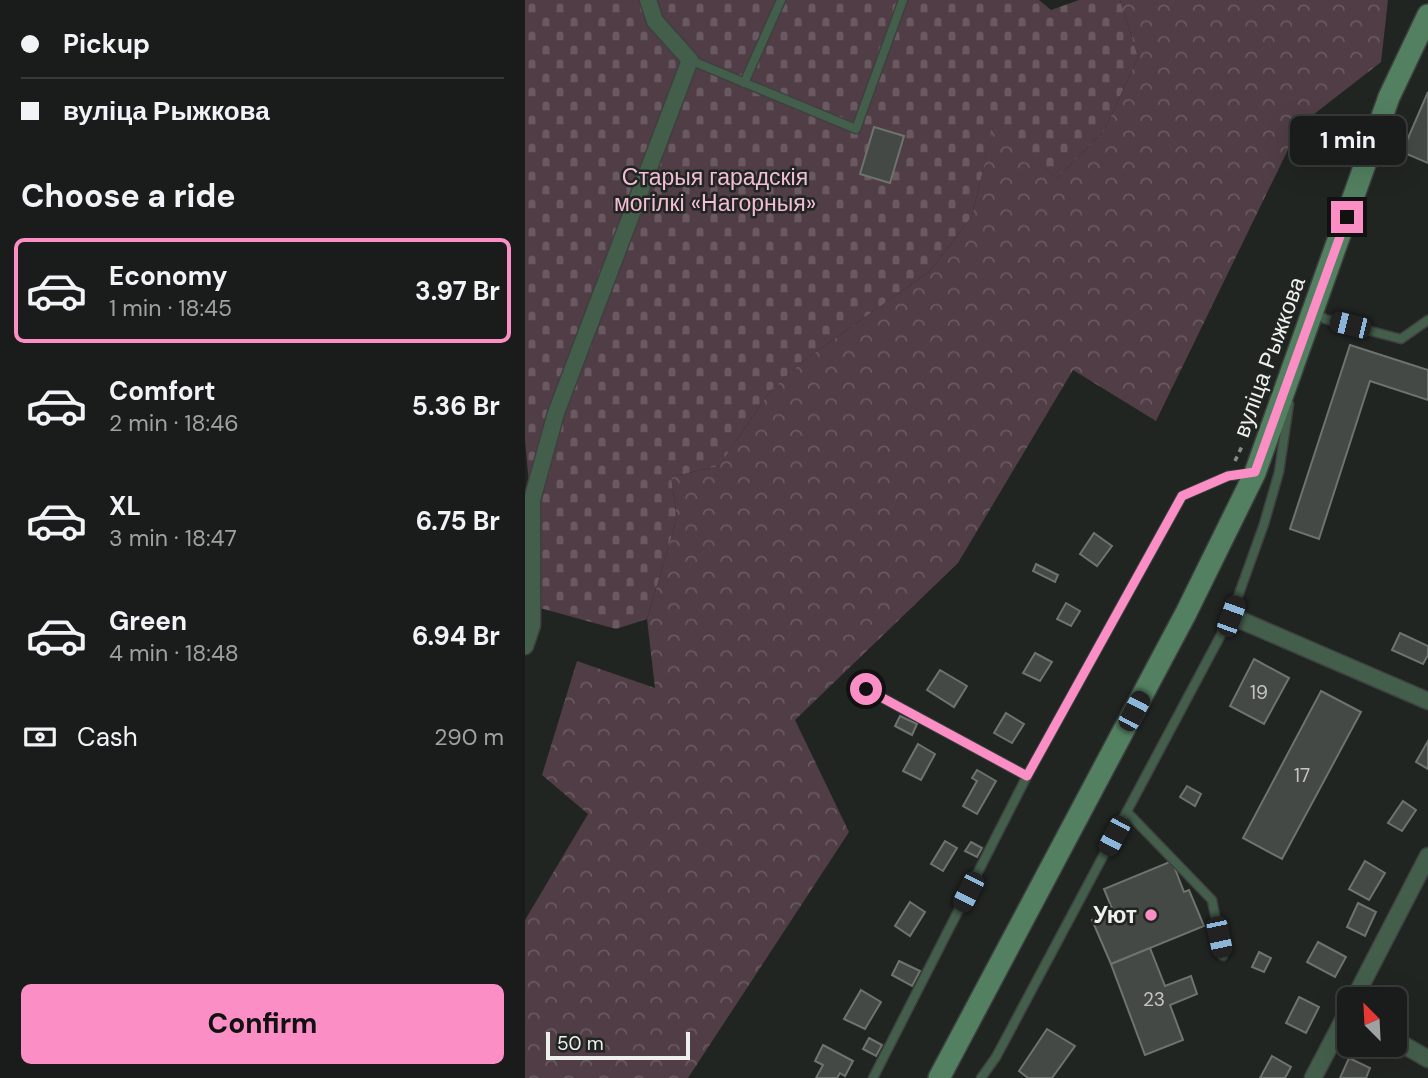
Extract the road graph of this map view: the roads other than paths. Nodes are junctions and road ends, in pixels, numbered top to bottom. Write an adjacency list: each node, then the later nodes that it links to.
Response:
1 (648, 0): 5 (street)
2 (781, 0): 6 (lane)
3 (904, 0): 6 (lane)
4 (1428, 15): 7 (main road, вуліца Рыжкова)
5 (690, 60): 6 (lane); 12 (street)
6 (744, 83)
7 (1313, 312): 8 (lane); 9 (main road, вуліца Рыжкова)
8 (1428, 320)
9 (1295, 366): 10 (main road, вуліца Рыжкова); 11 (lane)
10 (1255, 472): 15 (lane); 24 (main road, вуліца Рыжкова)
11 (1231, 616): 14 (street); 16 (lane)
12 (525, 646)
13 (866, 689): 15 (lane)
14 (1428, 701)
15 (1027, 776): 23 (lane)
16 (1127, 812): 18 (lane); 25 (lane)
17 (1428, 856): 19 (street)
18 (1223, 956)
19 (1361, 987)
20 (1337, 1033): 26 (street)
21 (1407, 1047): 22 (street)
22 (1428, 1059)
23 (873, 1078)
24 (939, 1078)
25 (981, 1078)
26 (1313, 1078)

